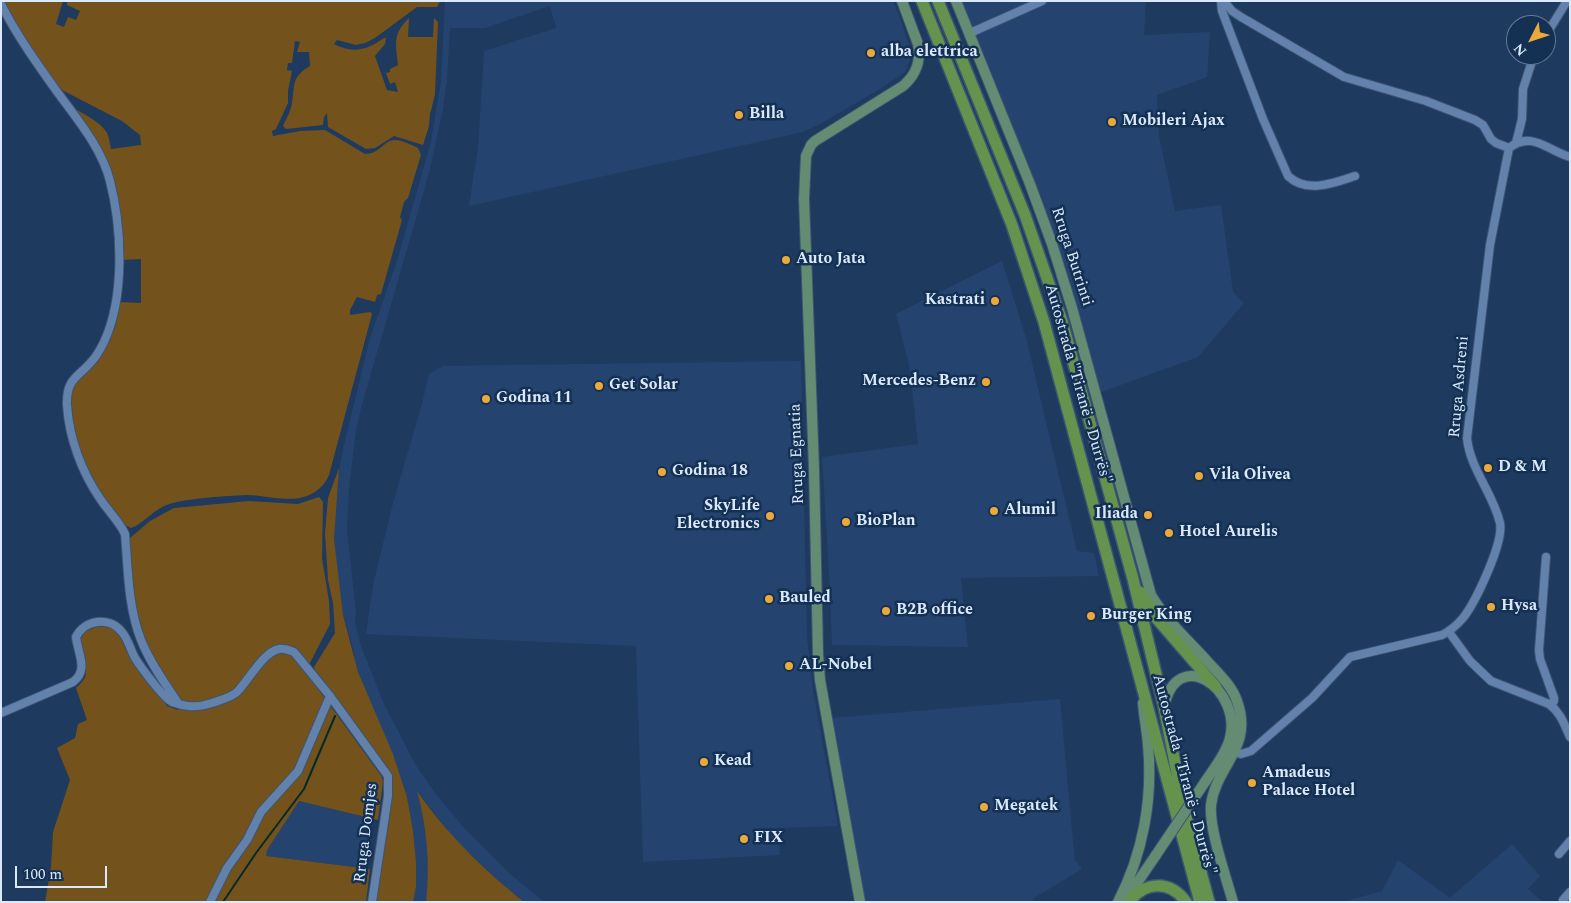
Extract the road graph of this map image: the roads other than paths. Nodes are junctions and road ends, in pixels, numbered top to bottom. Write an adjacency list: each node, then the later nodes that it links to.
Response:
1 (902, 1): 36 (main road, Rruga Egnatia)
2 (922, 1): 20 (highway, Autostrada "Tiranë - Durrës")
3 (938, 1): 17 (highway, Autostrada "Tiranë - Durrës")
4 (956, 1): 10 (main road, Rruga Butrinti)
5 (1042, 1): 10 (street)
6 (1222, 1): 13 (street); 15 (street)
7 (1567, 1): 9 (street)
8 (1, 4): 23 (street)
9 (1556, 19)
10 (970, 33): 18 (main road, Rruga Butrinti)
11 (1531, 65): 12 (street)
12 (1516, 142): 13 (street); 14 (street)
13 (1509, 148): 19 (street, Rruga Asdreni)
14 (1570, 157)
15 (1356, 176)
16 (1546, 557): 24 (street)
17 (1133, 579): 18 (highway); 25 (highway, Autostrada "Tiranë - Durrës")
18 (1148, 598): 21 (highway); 29 (main road, Rruga Butrinti)
19 (1449, 632): 24 (street); 29 (street)
20 (1142, 687): 37 (main road); 41 (highway, Autostrada "Tiranë - Durrës")
21 (1216, 687): 25 (main road); 38 (main road, bridge)
22 (330, 696): 23 (street, Rruga Domjes); 34 (street); 35 (street, Rruga Domjes)
23 (178, 703): 26 (street)
24 (1551, 705): 27 (street)
25 (1164, 707): 42 (highway, Autostrada "Tiranë - Durrës")
26 (1, 713)
27 (1565, 715): 28 (street)
28 (1570, 736)
29 (1236, 752): 43 (main road, Rruga Butrinti)
30 (1570, 842): 31 (street)
31 (1559, 854)
32 (1570, 892): 33 (street)
33 (1563, 900)
34 (210, 902)
35 (372, 902)
36 (860, 902)
37 (1118, 902)
38 (1124, 902)
39 (1129, 902): 40 (highway)
40 (1186, 902)
41 (1200, 902)
42 (1209, 902)
43 (1233, 902)

